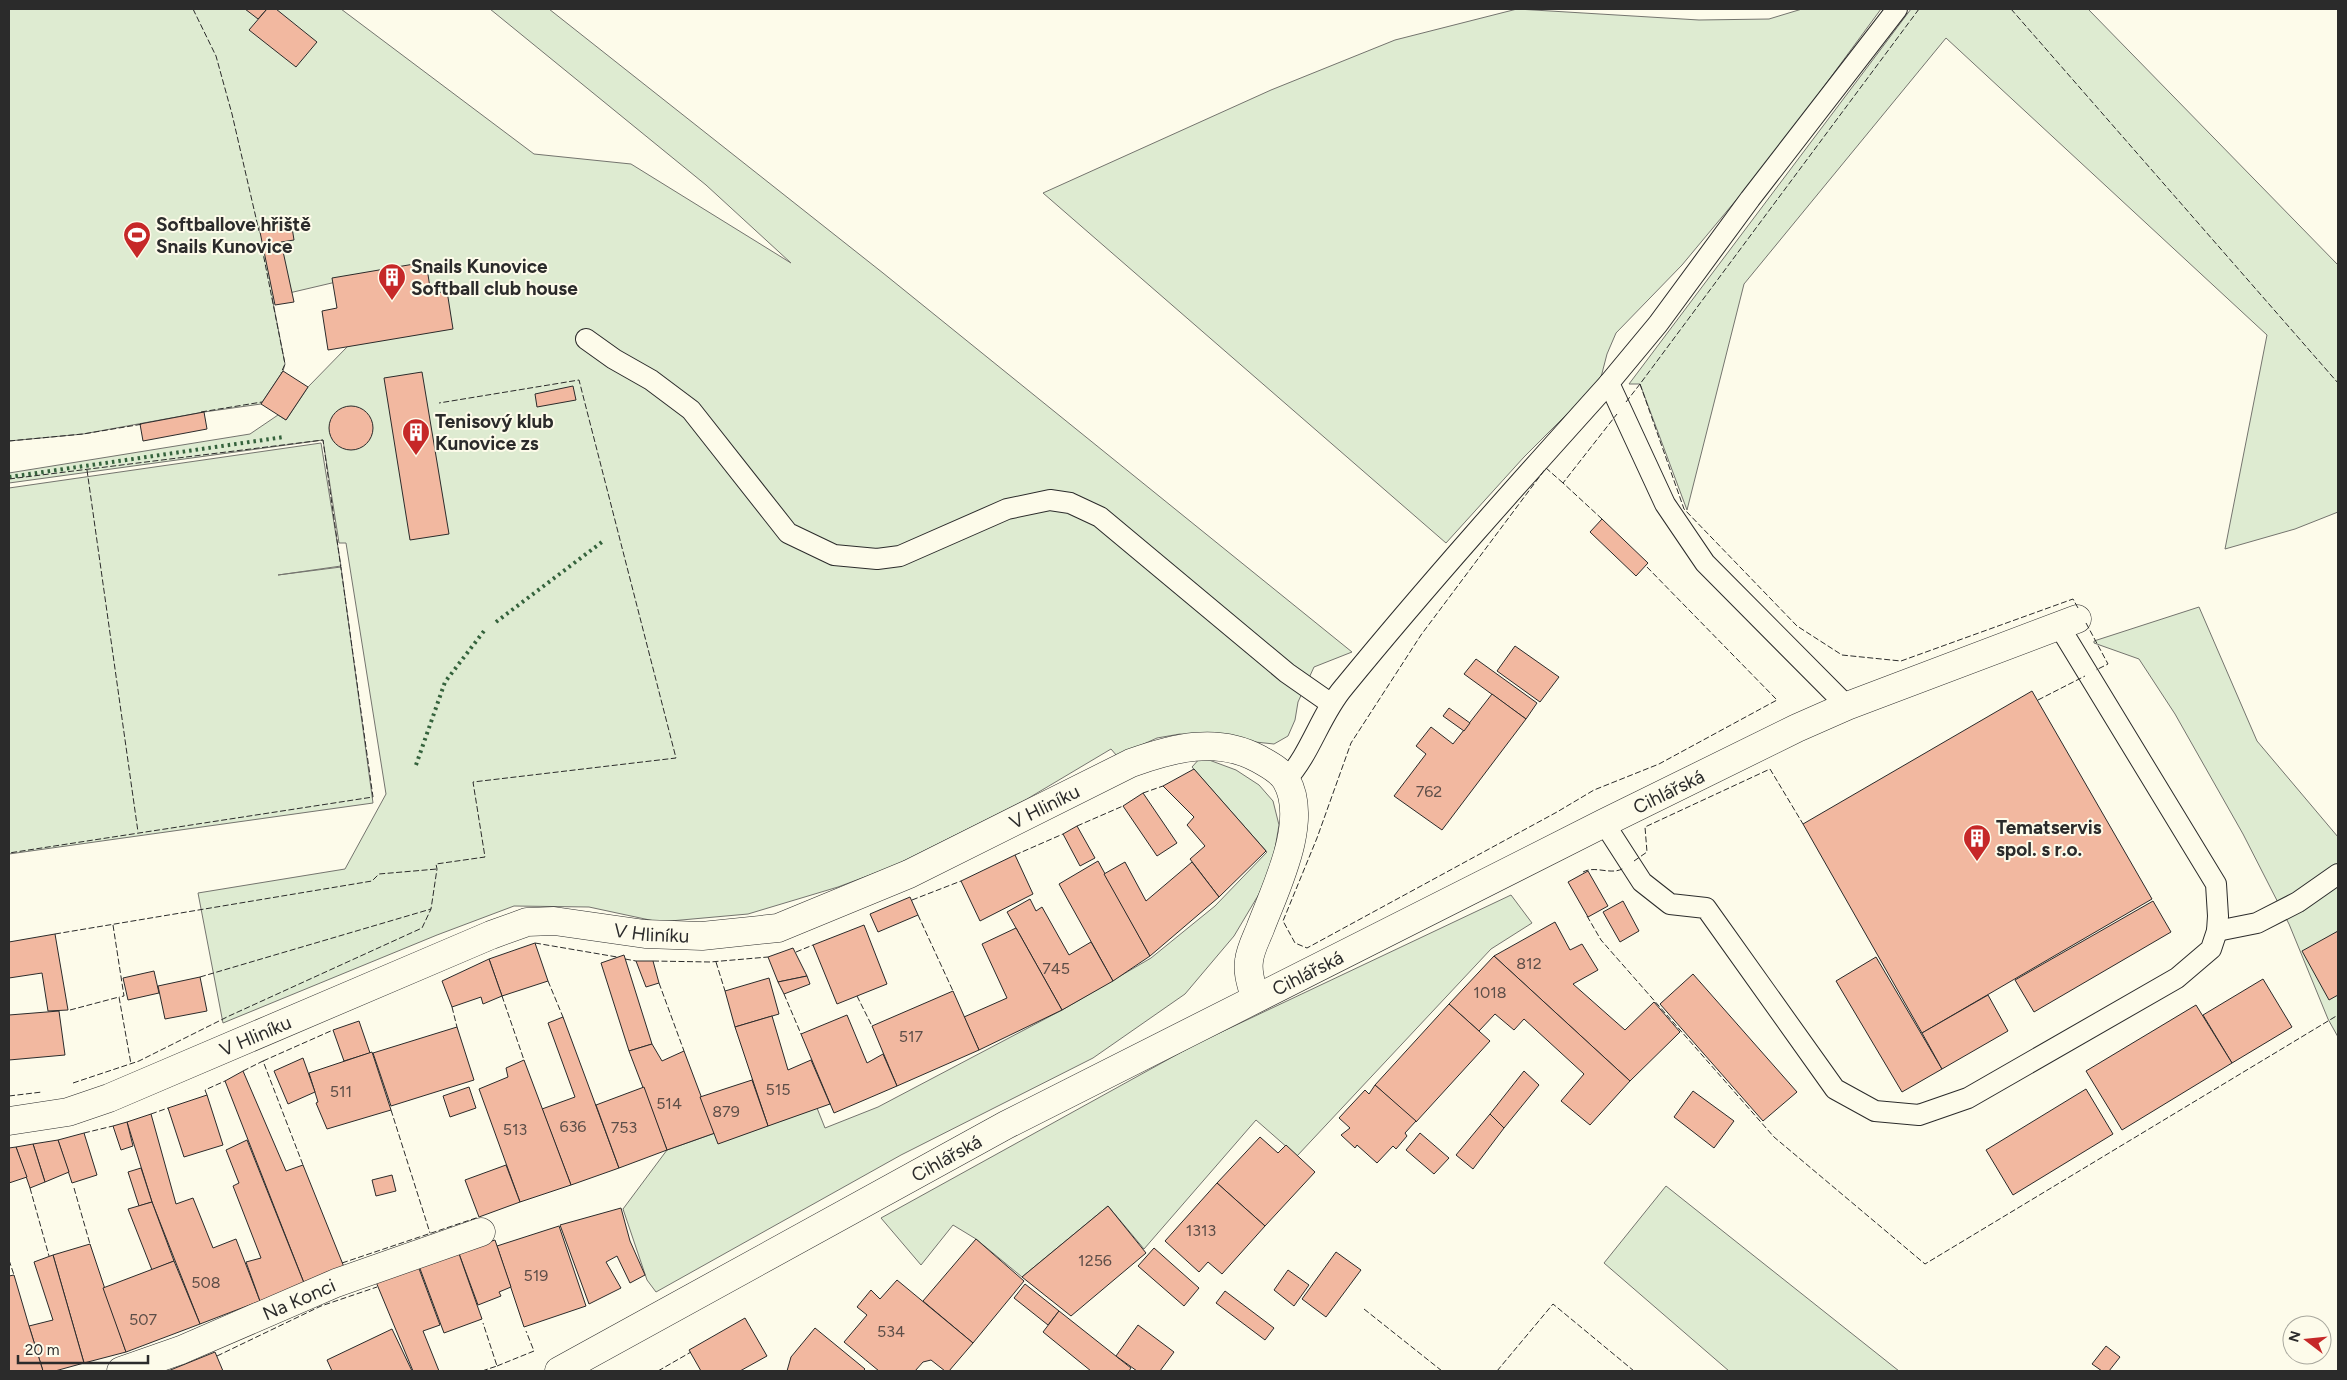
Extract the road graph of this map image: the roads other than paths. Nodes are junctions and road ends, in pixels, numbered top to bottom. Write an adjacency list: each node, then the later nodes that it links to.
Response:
1 (1897, 9): 3 (lane)
2 (586, 339): 5 (lane)
3 (1609, 383): 5 (lane); 6 (lane)
4 (2068, 622): 6 (street, Cihlářská); 10 (lane)
5 (1330, 703): 7 (lane)
6 (1847, 706): 8 (street, Cihlářská)
7 (1286, 780): 11 (street); 12 (street, V Hliníku)
8 (1604, 824): 10 (lane); 11 (street, Cihlářská)
9 (2338, 874): 10 (lane)
10 (2217, 931)
11 (1255, 998): 15 (street, Cihlářská)
12 (9, 1121)
13 (481, 1232): 14 (street, Na Konci)
14 (120, 1371)
15 (559, 1371)

